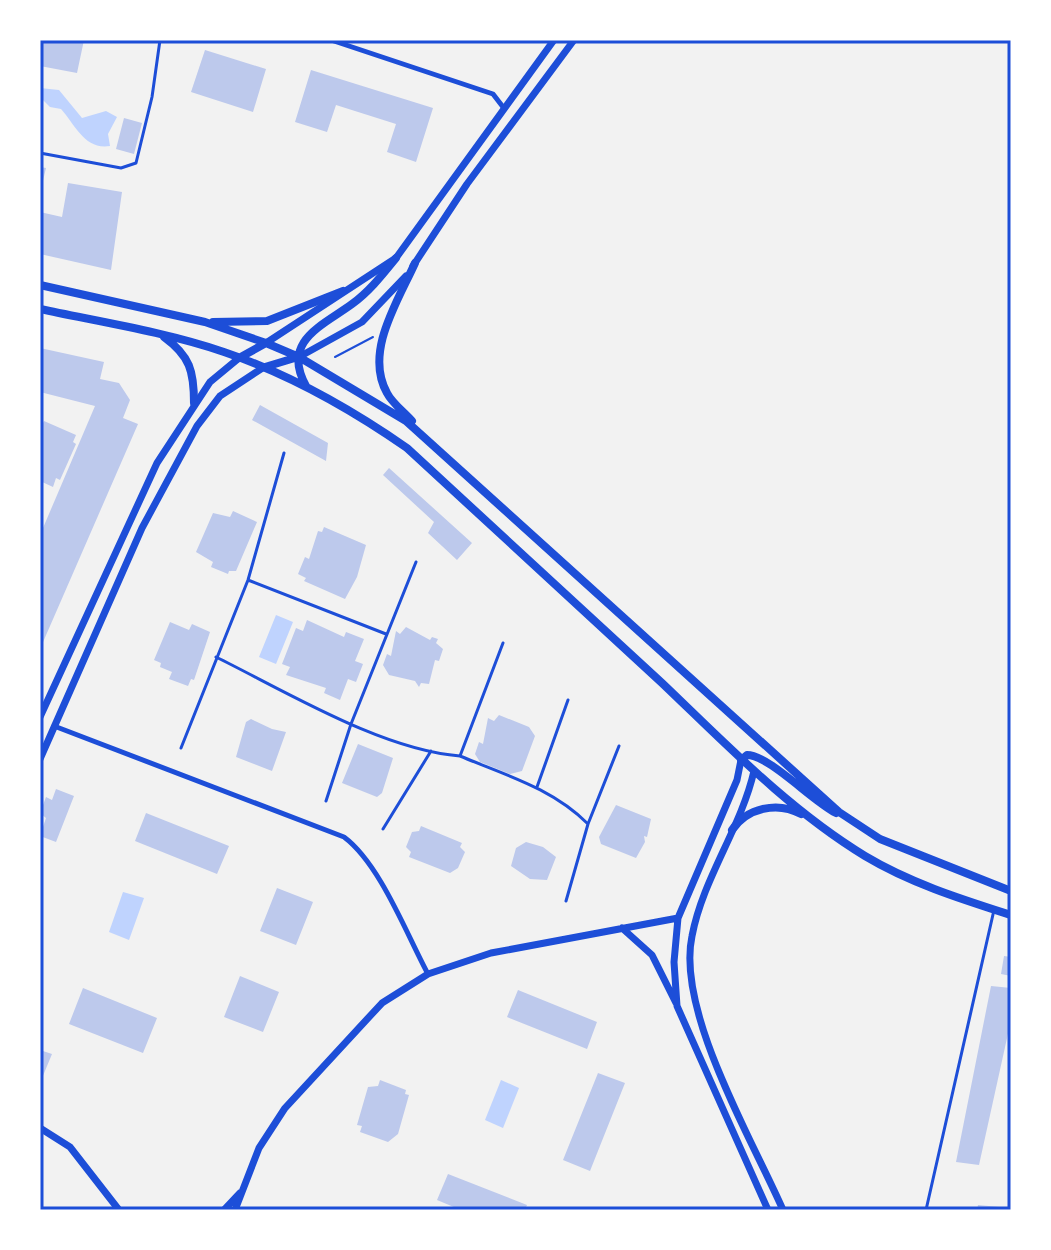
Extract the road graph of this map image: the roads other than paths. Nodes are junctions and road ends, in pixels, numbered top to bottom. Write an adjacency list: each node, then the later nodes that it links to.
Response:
1 (160, 40): 6 (lane)
2 (331, 40): 5 (street)
3 (554, 40): 5 (street)
4 (574, 40): 8 (street)
5 (503, 107): 7 (street)
6 (40, 153)
7 (396, 258): 10 (street); 15 (main road)
8 (415, 263): 15 (street); 20 (main road)
9 (40, 285): 12 (main road)
10 (343, 291): 12 (main road); 14 (street)
11 (40, 309): 13 (main road)
12 (205, 322): 14 (main road)
13 (160, 335): 16 (main road); 19 (main road)
14 (266, 343): 15 (main road); 16 (main road)
15 (299, 357): 17 (main road); 18 (main road); 20 (main road)
16 (239, 358): 17 (main road); 19 (street)
17 (264, 367): 18 (main road); 29 (street)
18 (306, 387): 41 (main road)
19 (194, 403): 28 (street)
20 (426, 436): 34 (main road)
21 (284, 453): 23 (lane)
22 (416, 562): 24 (lane)
23 (248, 580): 24 (lane); 26 (lane)
24 (386, 634): 31 (lane)
25 (503, 643): 38 (lane)
26 (216, 657): 31 (lane); 36 (lane)
27 (568, 700): 43 (lane)
28 (45, 707): 29 (street); 30 (street)
29 (59, 713): 32 (street)
30 (40, 717)
31 (351, 724): 37 (lane); 44 (lane)
32 (54, 726): 33 (street); 57 (street)
33 (44, 738): 40 (street)
34 (757, 739): 39 (main road); 49 (main road)
35 (619, 746): 45 (lane)
36 (181, 748)
37 (431, 751): 38 (lane); 47 (lane)
38 (460, 756): 43 (lane)
39 (759, 757): 41 (main road); 42 (main road); 49 (main road)
40 (40, 759)
41 (741, 760): 42 (main road); 54 (street)
42 (754, 771): 46 (main road); 48 (street)
43 (537, 787): 45 (lane)
44 (326, 801)
45 (588, 824): 51 (lane)
46 (823, 828): 48 (main road); 52 (main road)
47 (383, 829)
48 (732, 830): 56 (street)
49 (864, 830): 50 (main road)
50 (1011, 891)
51 (566, 901)
52 (994, 910): 53 (main road); 67 (lane)
53 (1011, 915)
54 (678, 918): 55 (street); 56 (street); 58 (street)
55 (622, 928): 57 (street); 58 (street)
56 (691, 937): 66 (street)
57 (428, 974): 60 (street)
58 (678, 1007): 65 (street)
59 (40, 1128): 61 (street)
60 (244, 1188): 63 (street); 64 (street)
61 (118, 1207): 62 (street)
62 (125, 1210)
63 (224, 1210)
64 (235, 1210)
65 (768, 1210)
66 (783, 1210)
67 (926, 1210)

